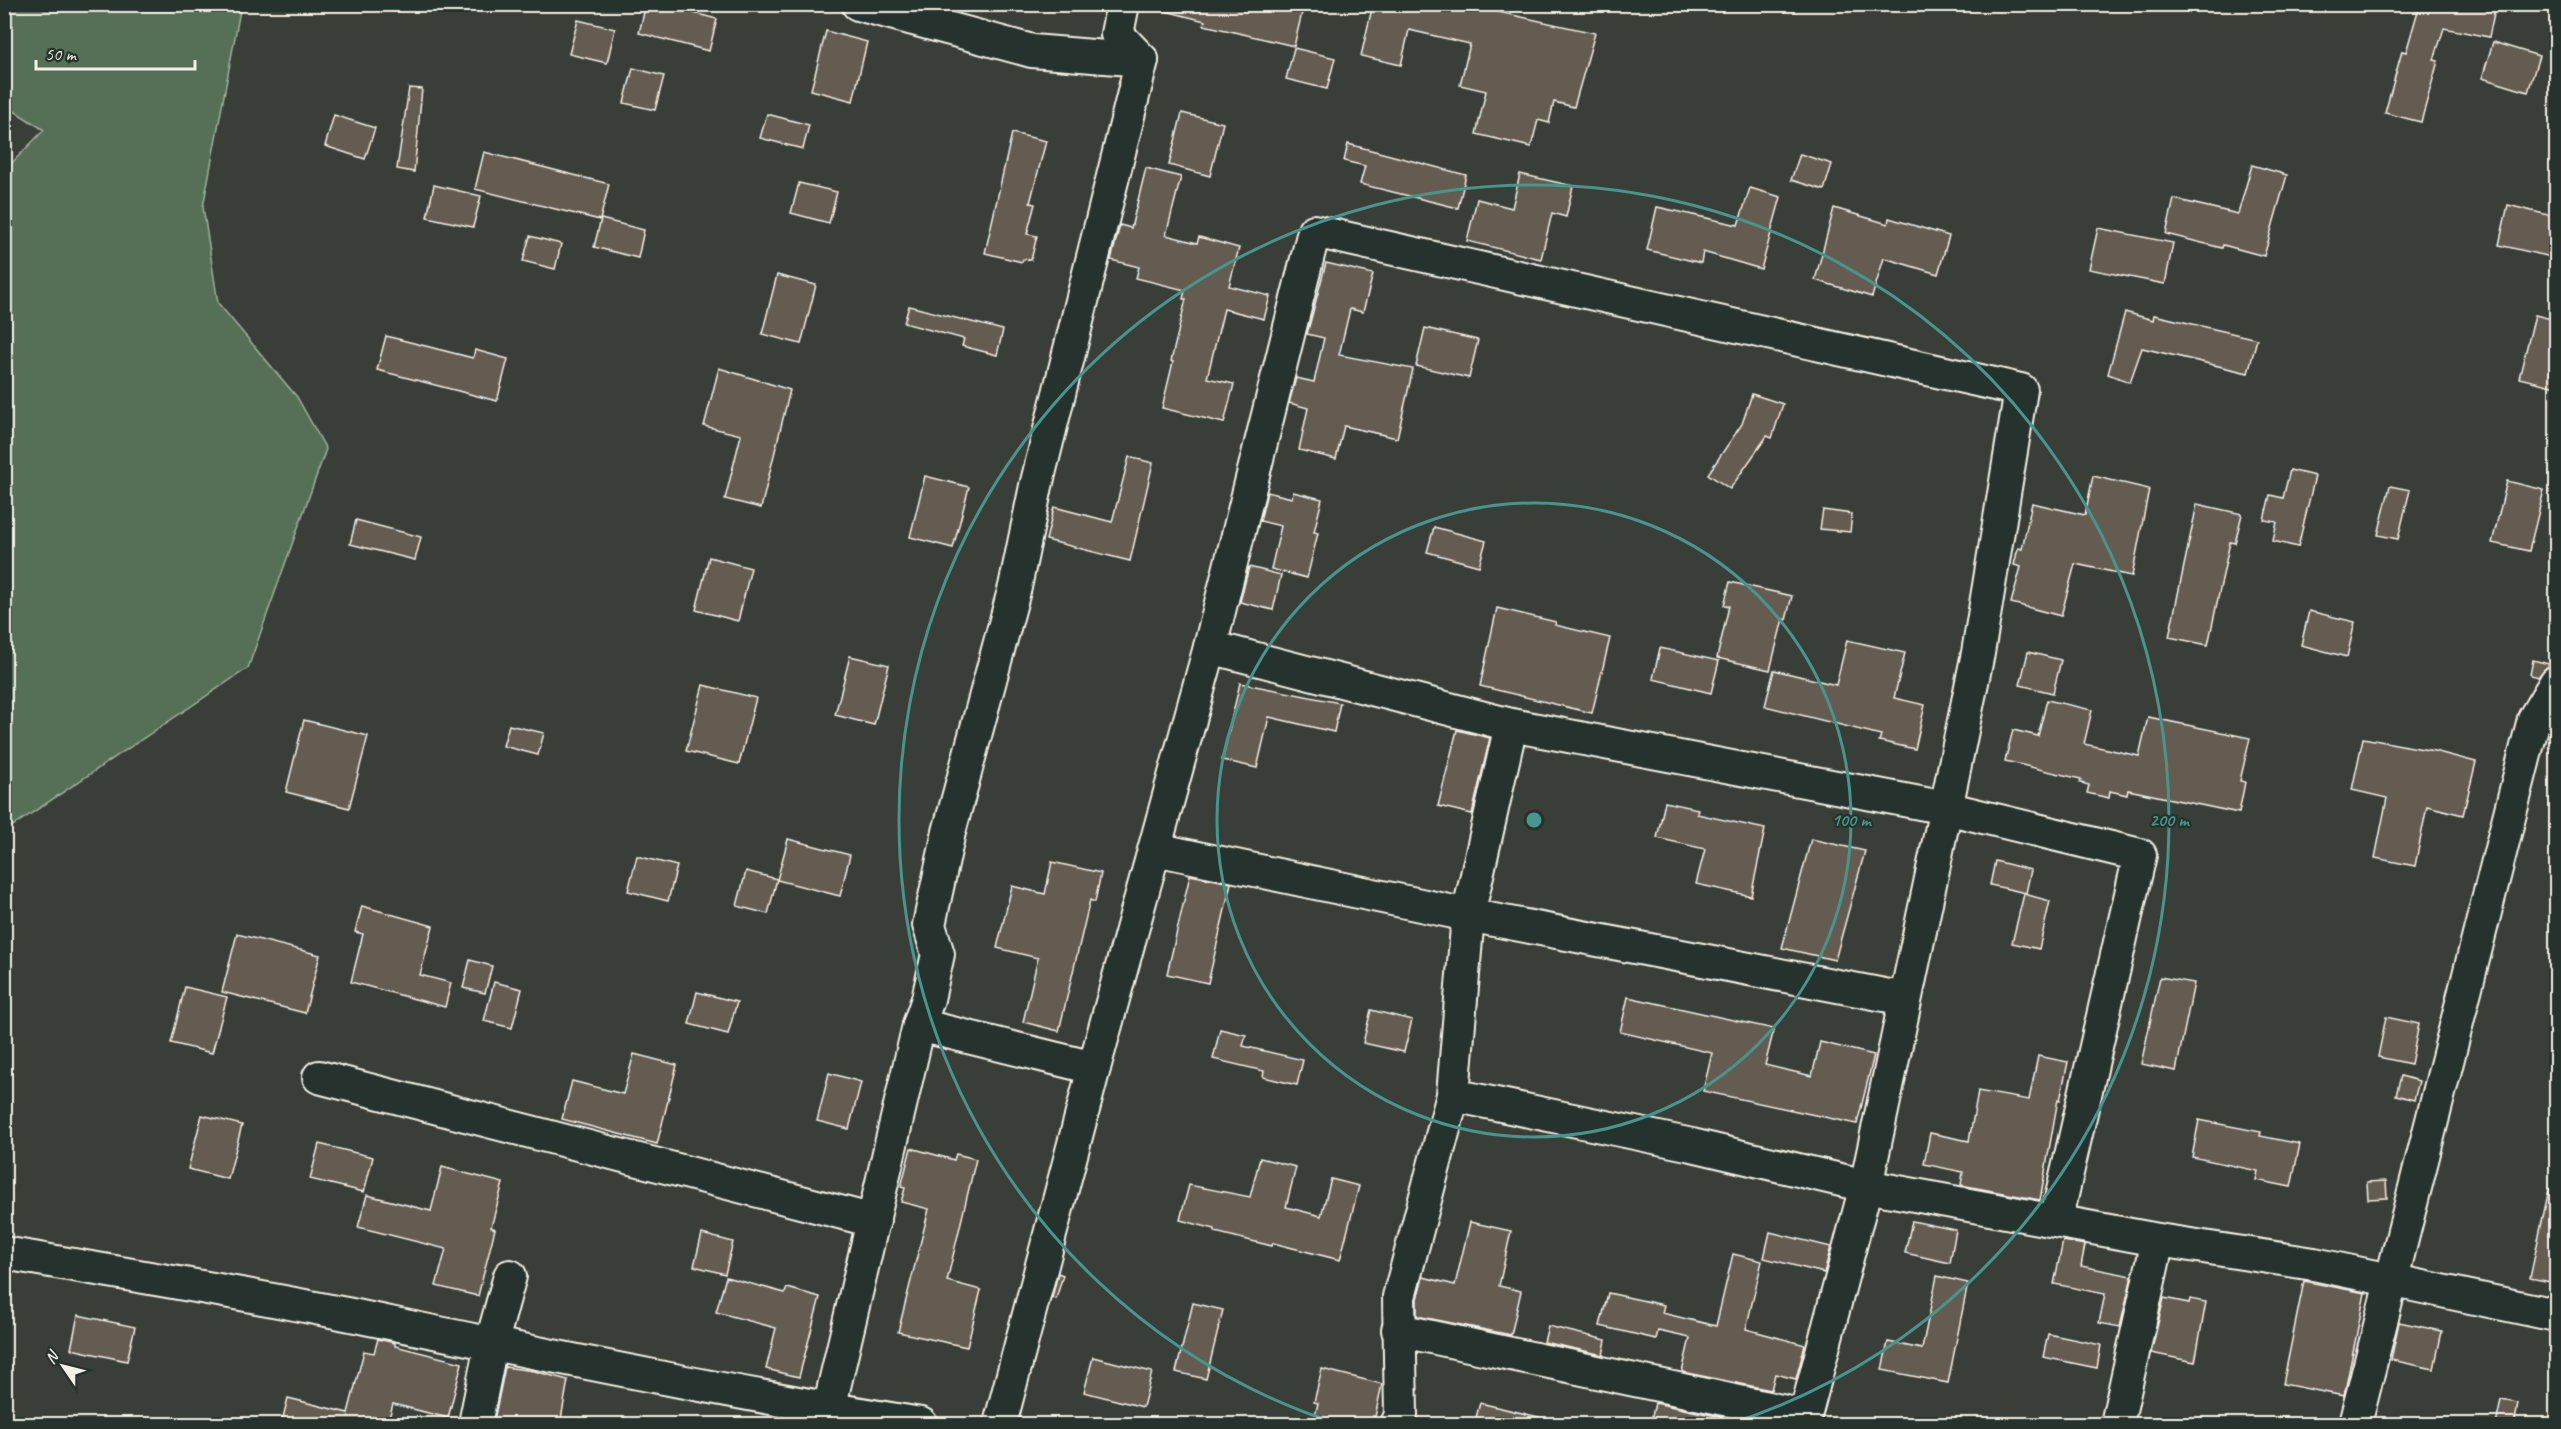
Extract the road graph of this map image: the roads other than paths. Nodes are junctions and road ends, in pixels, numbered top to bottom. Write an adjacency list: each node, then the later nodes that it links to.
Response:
1 (858, 4): 3 (street)
2 (1123, 4): 3 (street)
3 (1142, 60): 11 (street)
4 (1209, 647): 6 (street); 7 (street); 8 (street)
5 (2556, 682): 21 (street)
6 (1511, 725): 7 (street); 9 (street)
7 (1946, 808): 10 (street); 17 (street)
8 (1155, 849): 9 (street); 12 (street)
9 (1468, 915): 10 (street); 14 (street)
10 (1905, 999): 15 (street)
11 (919, 1025): 12 (street); 16 (street)
12 (1094, 1068): 29 (street)
13 (318, 1077): 16 (street)
14 (1453, 1095): 15 (street); 23 (street)
15 (1866, 1186): 17 (street); 26 (street)
16 (874, 1221): 25 (street)
17 (2056, 1221): 18 (street)
18 (2158, 1240): 21 (street); 31 (street)
19 (4, 1253): 24 (street)
20 (510, 1276): 24 (street)
21 (2391, 1280): 22 (street); 32 (street)
22 (2556, 1315)
23 (1398, 1330): 26 (street); 30 (street)
24 (491, 1345): 25 (street); 27 (street)
25 (829, 1417): 28 (street)
26 (1804, 1420)
27 (476, 1425)
28 (921, 1425)
29 (1000, 1425)
30 (1397, 1425)
31 (2117, 1425)
32 (2355, 1425)

